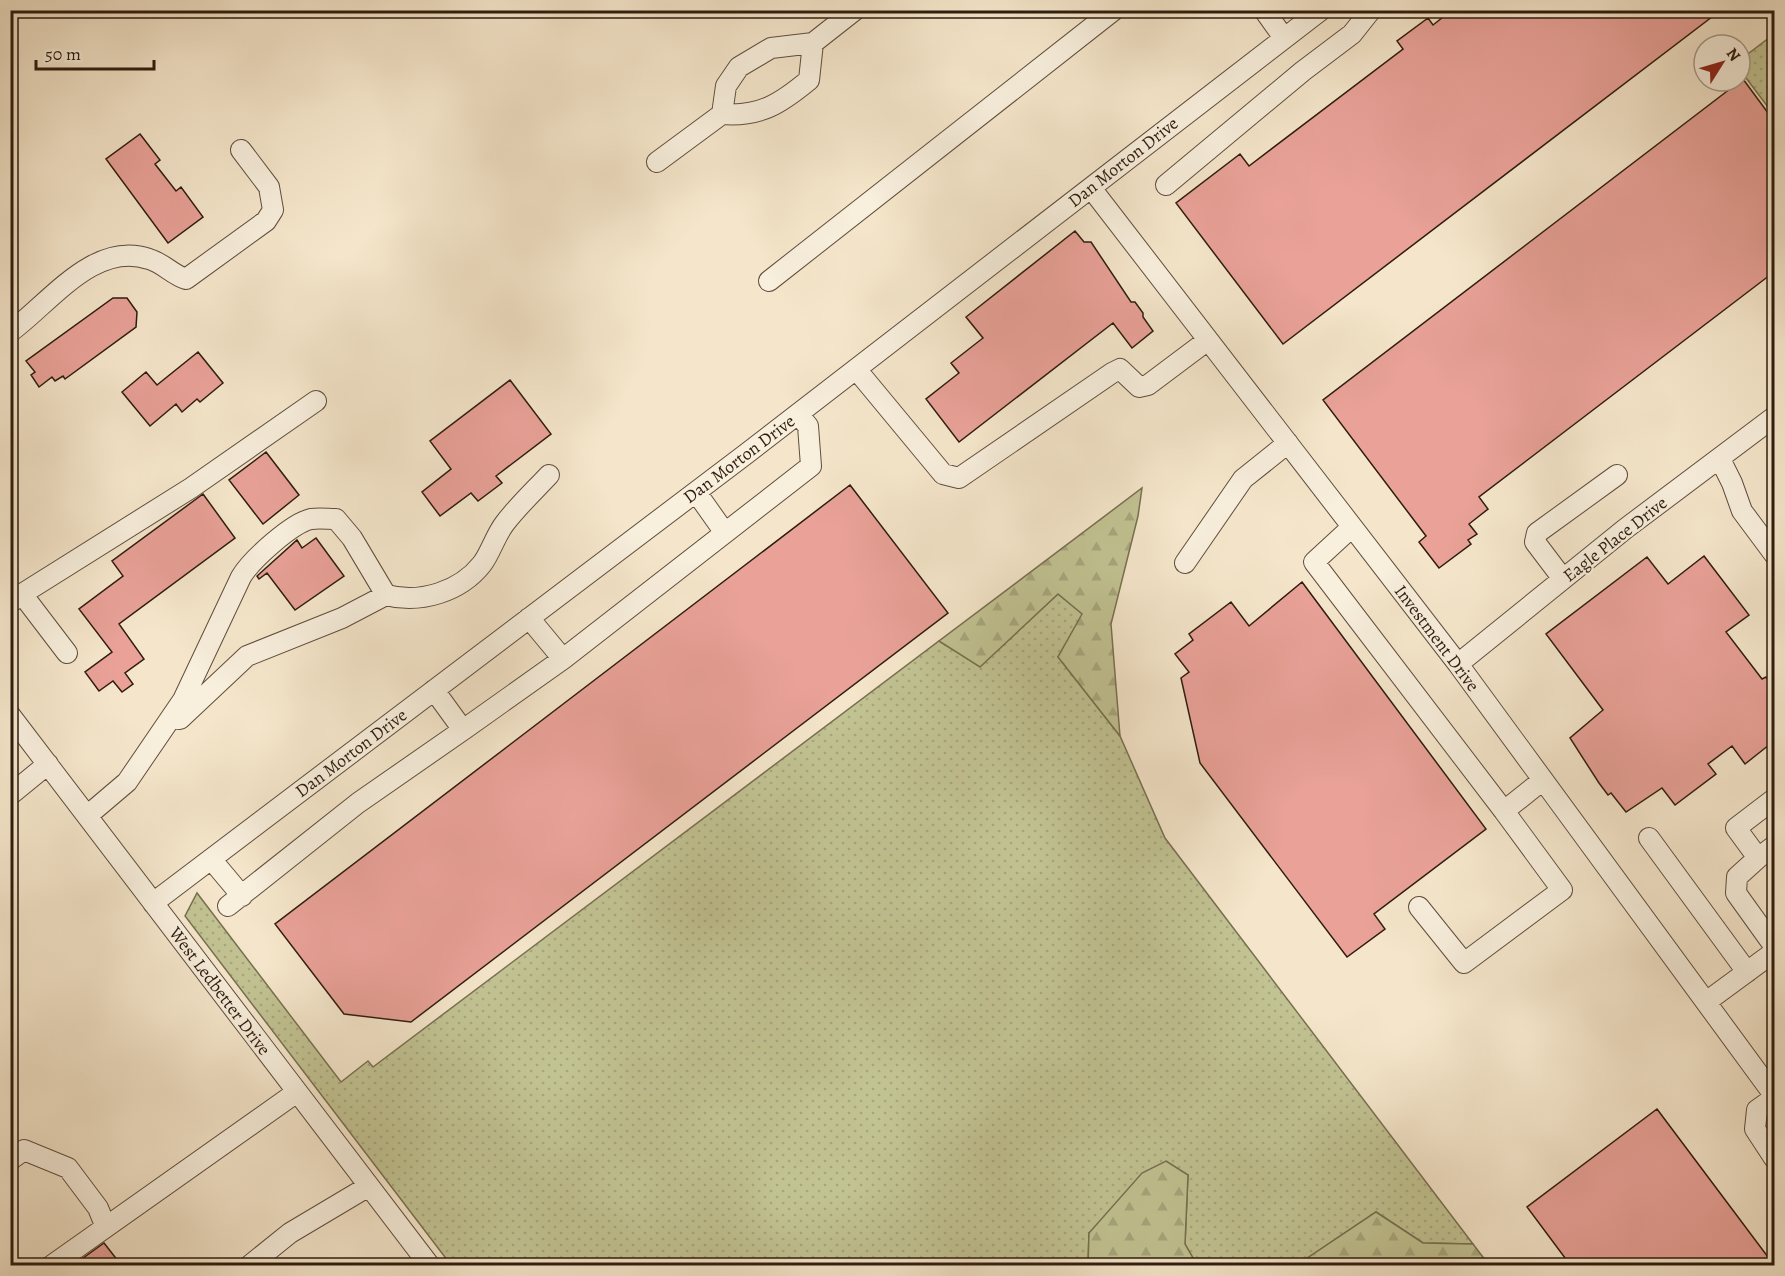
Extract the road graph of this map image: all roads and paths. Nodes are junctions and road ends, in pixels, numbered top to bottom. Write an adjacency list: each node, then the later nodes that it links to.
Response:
1 (855, 10): 7 (street)
2 (1114, 10): 13 (street)
3 (1263, 10): 6 (street)
4 (1321, 10): 6 (street, Dan Morton Drive)
5 (1371, 10): 11 (street)
6 (1284, 38): 12 (street, Dan Morton Drive)
7 (813, 44): 8 (street); 8 (street)
8 (722, 114): 10 (street)
9 (241, 150): 14 (street)
10 (657, 162)
11 (1166, 185)
12 (1091, 188): 15 (street, Investment Drive); 16 (street, Dan Morton Drive)
13 (769, 281)
14 (10, 332)
15 (1208, 340): 16 (street); 20 (street, Investment Drive)
16 (856, 369): 18 (street, Dan Morton Drive)
17 (316, 401): 31 (street)
18 (798, 414): 24 (street, Dan Morton Drive); 26 (street)
19 (1774, 417): 21 (street, Eagle Place Drive)
20 (1288, 443): 25 (street, Investment Drive); 28 (street)
21 (1720, 459): 27 (street); 29 (street, Eagle Place Drive)
22 (549, 475): 30 (street)
23 (1617, 476): 29 (street)
24 (696, 492): 26 (street); 32 (street, Dan Morton Drive)
25 (1352, 527): 35 (street, Investment Drive); 44 (street)
26 (725, 533): 34 (street)
27 (1774, 554)
28 (1185, 562)
29 (1563, 579): 35 (street, Eagle Place Drive)
30 (386, 595): 39 (street); 39 (street)
31 (16, 599): 33 (street)
32 (529, 618): 34 (street); 36 (street, Dan Morton Drive)
33 (67, 653)
34 (563, 659): 38 (street)
35 (1458, 664): 41 (street, Investment Drive)
36 (434, 690): 38 (street); 49 (street, Dan Morton Drive)
37 (10, 715): 40 (street, West Ledbetter Drive)
38 (463, 730): 49 (street)
39 (146, 756): 45 (street)
40 (48, 764): 42 (street); 45 (street, West Ledbetter Drive)
41 (1543, 780): 44 (street); 55 (street, Investment Drive)
42 (10, 795)
43 (1774, 799): 48 (street)
44 (1504, 811): 51 (street)
45 (87, 816): 50 (street, West Ledbetter Drive)
46 (1649, 838): 54 (street)
47 (1774, 846): 48 (street)
48 (1758, 858): 52 (street)
49 (211, 860): 50 (street, Dan Morton Drive)
50 (153, 903): 56 (street, West Ledbetter Drive)
51 (1419, 907)
52 (1774, 946)
53 (1774, 952): 54 (street)
54 (1747, 972): 55 (street)
55 (1706, 1002): 57 (street, Investment Drive)
56 (297, 1092): 60 (street, West Ledbetter Drive); 61 (street)
57 (1774, 1096): 58 (street)
58 (1774, 1158)
59 (10, 1160): 61 (street)
60 (369, 1186): 63 (street); 64 (street, West Ledbetter Drive)
61 (105, 1226): 62 (street)
62 (51, 1266)
63 (249, 1266)
64 (430, 1266)

